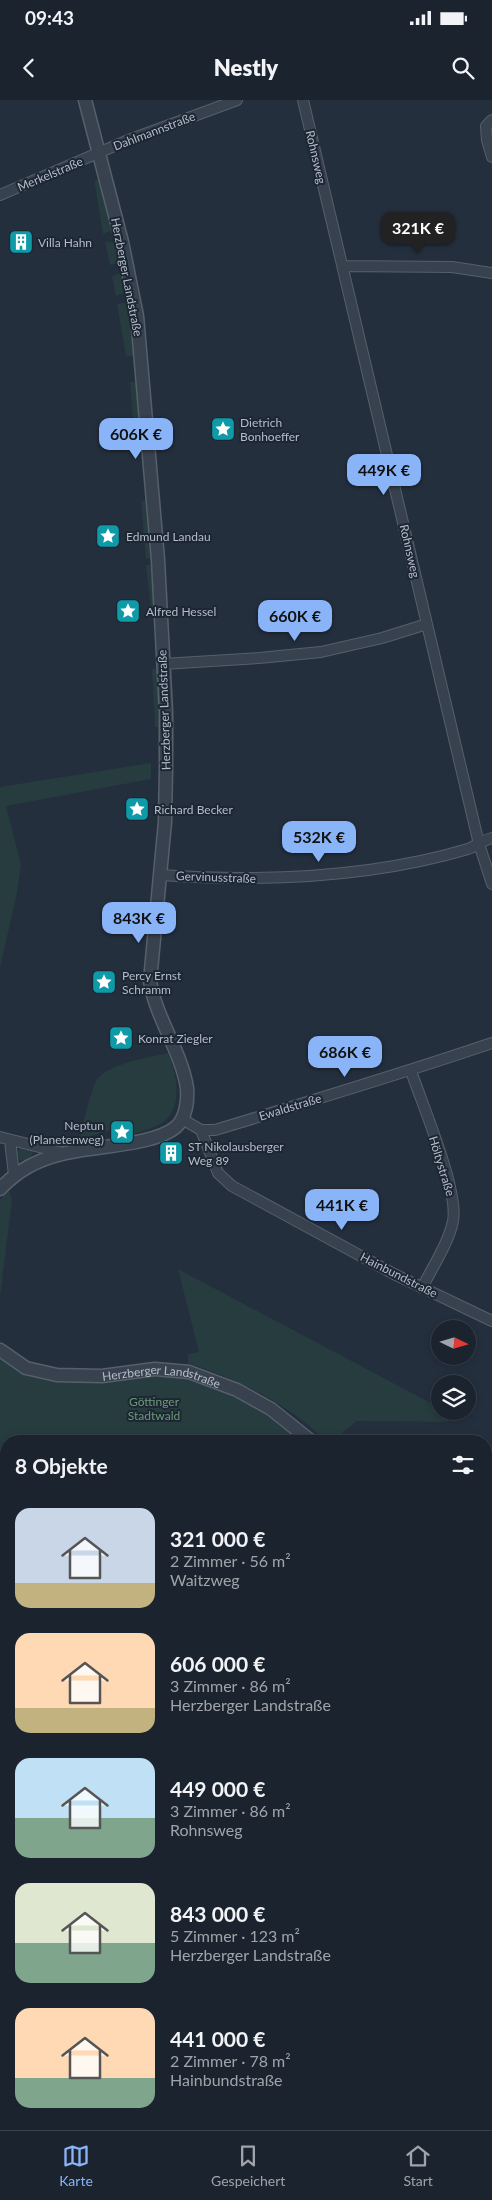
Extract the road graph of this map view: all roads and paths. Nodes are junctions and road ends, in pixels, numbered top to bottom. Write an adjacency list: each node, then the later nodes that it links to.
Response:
1 (85, 100): 5 (street, Herzberger Landstraße)
2 (237, 100): 5 (street, Dahlmannstraße)
3 (303, 100): 8 (street, Rohnsweg)
4 (492, 120): 6 (street)
5 (100, 152): 7 (street, Merkelstraße); 11 (street, Herzberger Landstraße)
6 (492, 157)
7 (0, 195)
8 (343, 266): 9 (street); 10 (street, Rohnsweg)
9 (492, 273)
10 (427, 624): 11 (street); 13 (street, Rohnsweg)
11 (163, 664): 14 (street, Herzberger Landstraße)
12 (492, 838): 13 (street, Gervinusstraße)
13 (479, 844): 14 (street, Gervinusstraße); 15 (street, Rohnsweg)
14 (160, 875): 18 (street, Herzberger Landstraße)
15 (492, 884)
16 (492, 1043): 17 (street, Ewaldstraße)
17 (411, 1071): 19 (street, Ewaldstraße); 24 (street, Höltystraße)
18 (182, 1119): 19 (street); 21 (street)
19 (201, 1130): 24 (street, Hainbundstraße)
20 (5, 1138): 21 (street); 22 (street)
21 (63, 1153): 22 (street)
22 (14, 1175): 23 (street)
23 (0, 1189)
24 (422, 1288): 25 (street, Hainbundstraße)
25 (492, 1321)
26 (0, 1350): 27 (street, Herzberger Landstraße)
27 (304, 1435)

